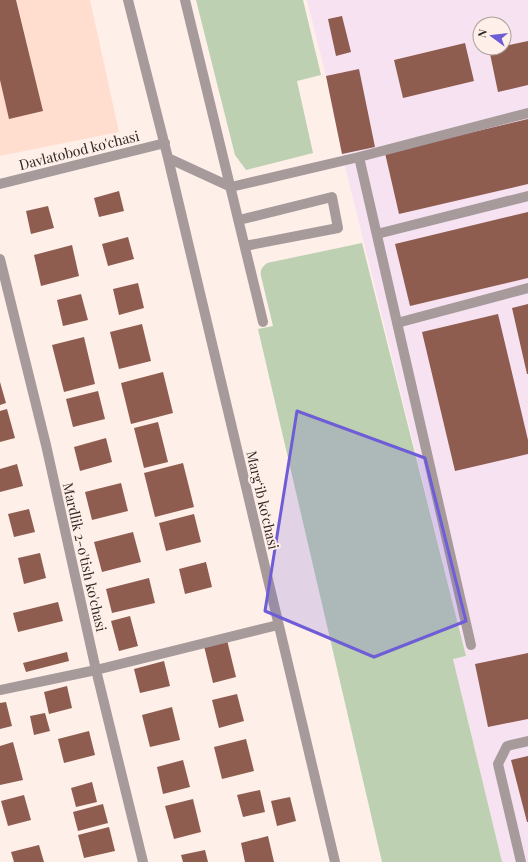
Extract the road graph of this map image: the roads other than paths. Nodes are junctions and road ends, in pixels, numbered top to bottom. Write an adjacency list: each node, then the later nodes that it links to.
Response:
1 (128, 0): 4 (street, Marg‘ib ko‘chasi)
2 (185, 0): 8 (street)
3 (528, 113): 6 (street)
4 (165, 143): 5 (street, Marg‘ib ko‘chasi); 7 (street, Davlatobod ko'chasi)
5 (168, 158): 8 (street); 17 (street, Marg‘ib ko‘chasi)
6 (359, 158): 8 (street); 11 (street)
7 (0, 184)
8 (231, 187): 10 (street)
9 (528, 196): 11 (street)
10 (239, 220): 12 (street); 12 (street)
11 (377, 234): 16 (street)
12 (245, 246): 15 (street)
13 (0, 259): 19 (street, Mardlik 2-o'tish ko'chasi)
14 (528, 288): 16 (street)
15 (263, 322)
16 (397, 323): 18 (street)
17 (278, 625): 19 (street); 23 (street, Marg‘ib ko‘chasi)
18 (471, 645)
19 (96, 670): 20 (street); 22 (street, Mardlik 2-o'tish ko'chasi)
20 (0, 690)
21 (528, 741): 24 (street)
22 (143, 862)
23 (335, 862)
24 (521, 862)

